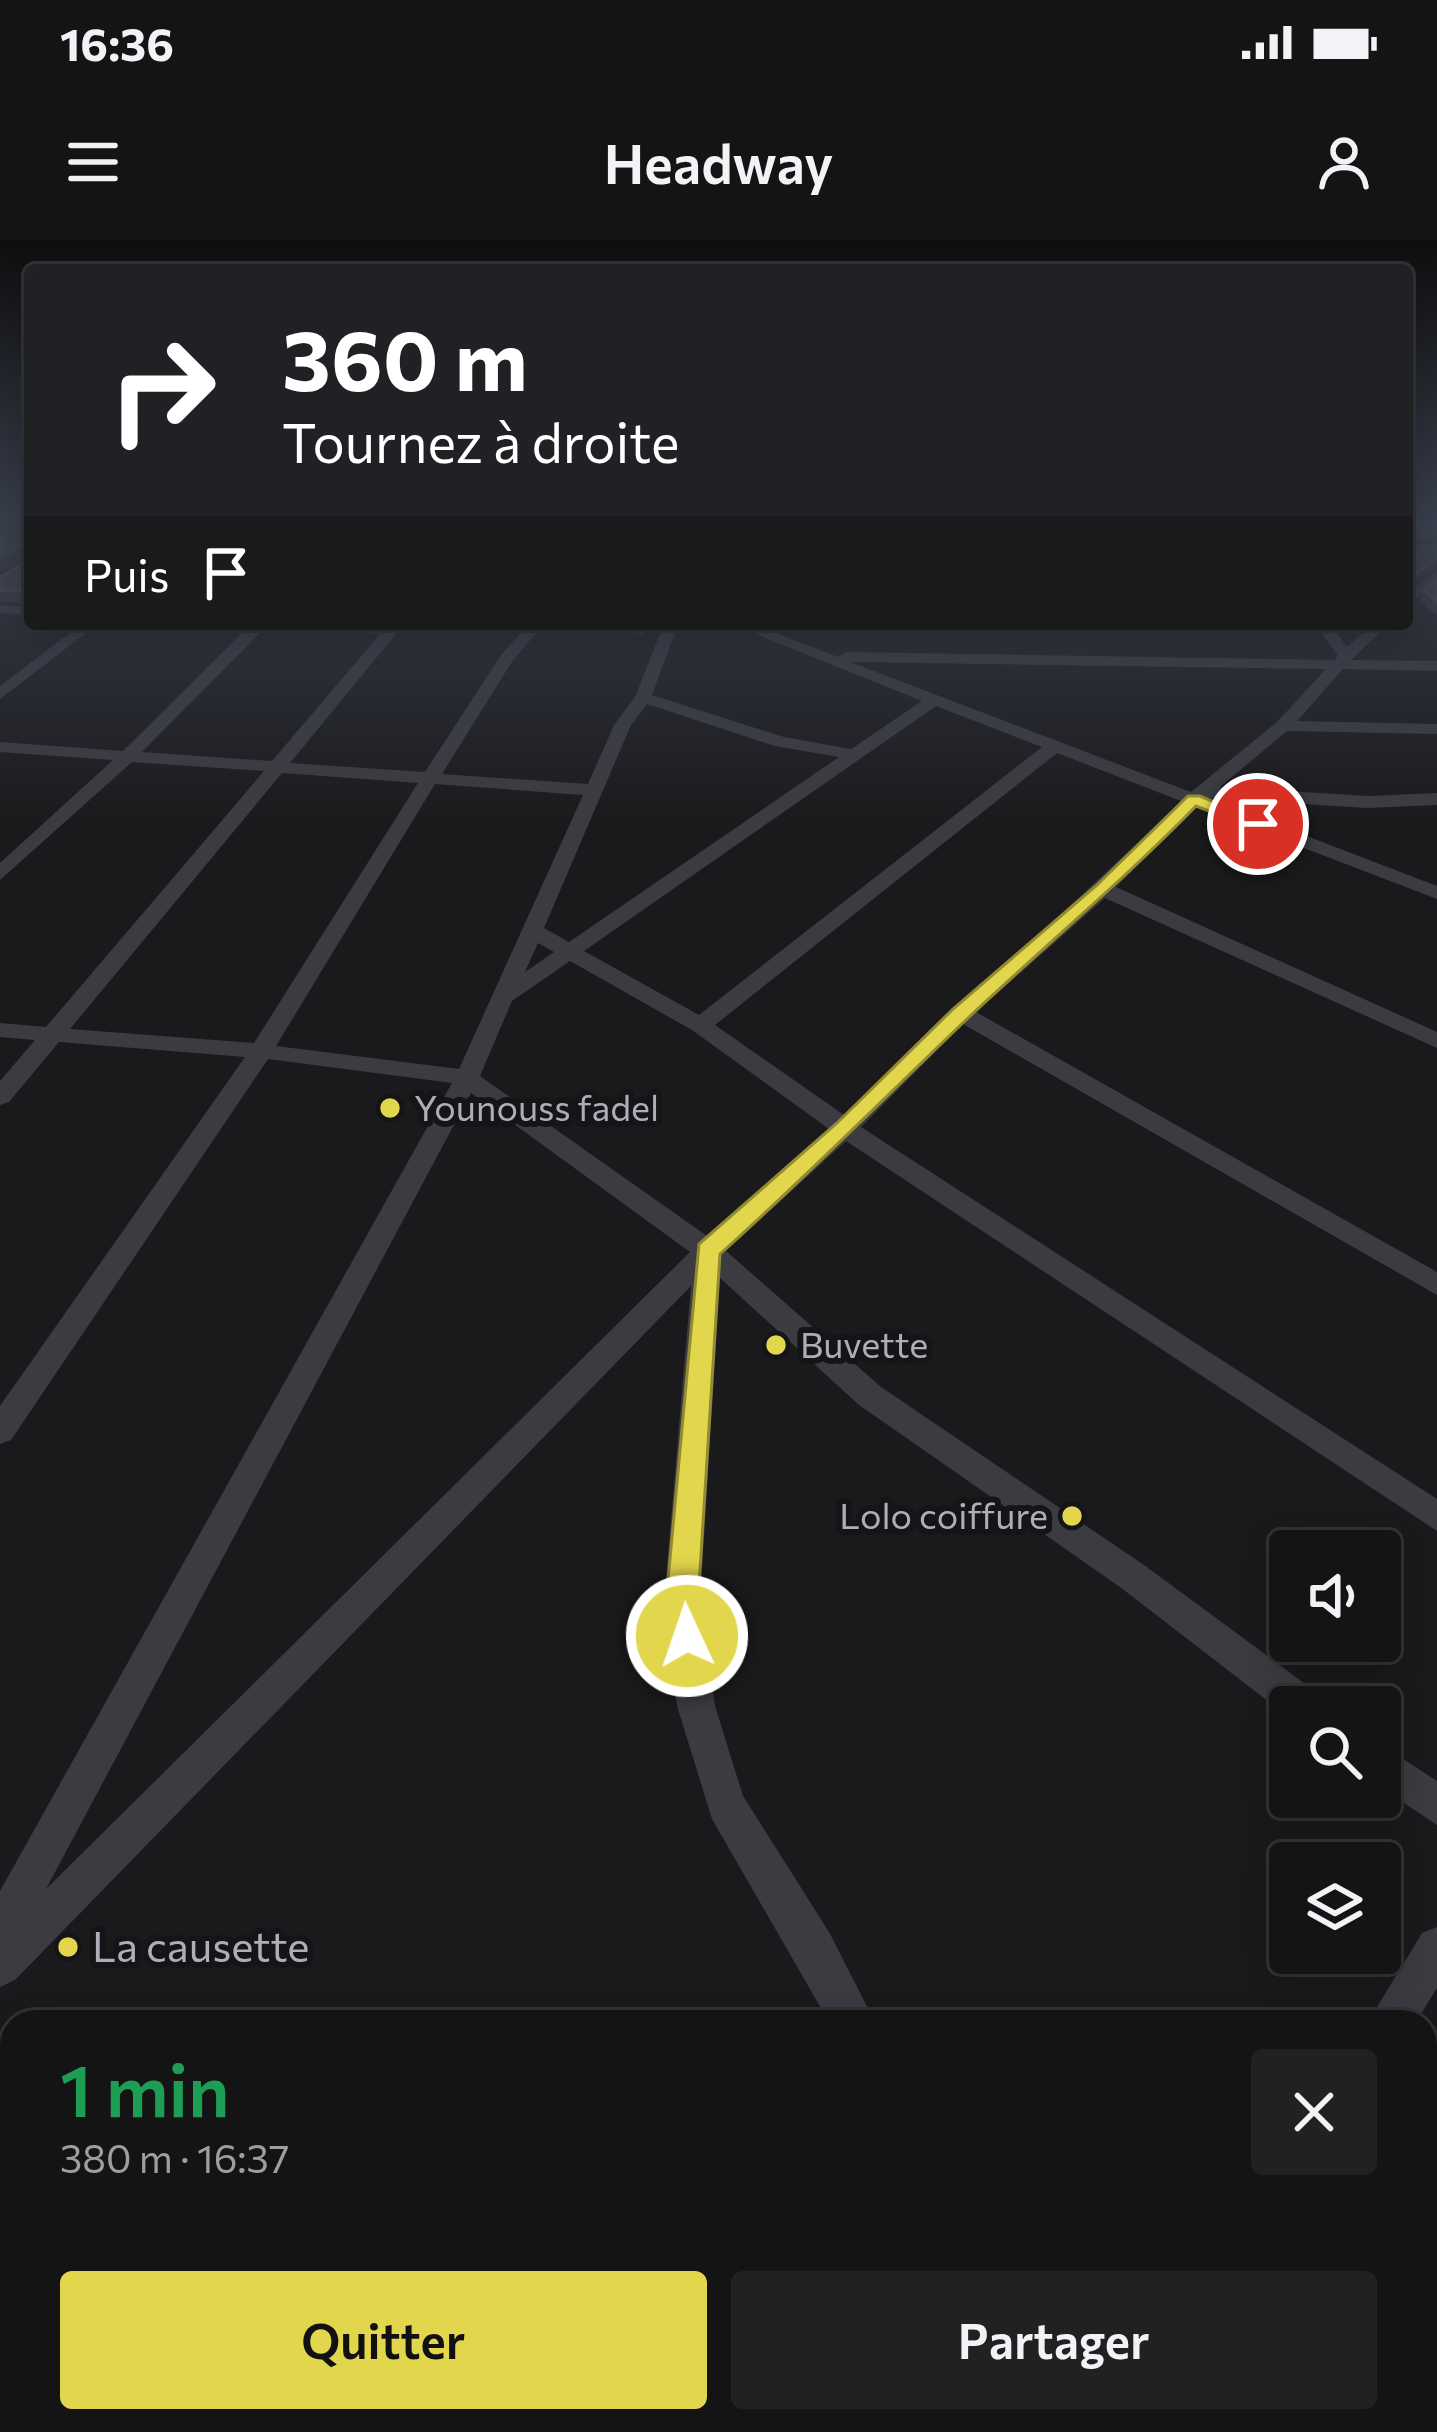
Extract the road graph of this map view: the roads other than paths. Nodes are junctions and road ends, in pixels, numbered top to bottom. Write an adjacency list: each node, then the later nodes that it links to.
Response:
1 (83, 630): 12 (street)
2 (253, 630): 20 (street)
3 (392, 630): 21 (street)
4 (531, 630): 22 (street)
5 (668, 630): 13 (street)
6 (754, 630): 9 (street)
7 (1326, 630): 10 (street)
8 (1376, 630): 10 (street)
9 (822, 656): 10 (street); 14 (street)
10 (1343, 660): 11 (street); 15 (street)
11 (1437, 666)
12 (0, 694)
13 (643, 697): 19 (street); 23 (street)
14 (938, 698): 17 (street); 19 (street)
15 (1283, 726): 16 (street); 24 (street)
16 (1437, 729)
17 (1055, 746): 24 (street); 33 (street)
18 (0, 747): 20 (street)
19 (855, 755): 30 (street)
20 (128, 757): 21 (street); 26 (street)
21 (281, 767): 22 (street); 35 (street)
22 (430, 778): 23 (street); 37 (street)
23 (593, 790): 29 (street)
24 (1198, 795): 25 (street); 27 (street); 28 (street)
25 (1437, 799)
26 (0, 874)
27 (1103, 889): 32 (street); 36 (street)
28 (1437, 893)
29 (529, 929): 30 (street); 31 (street)
30 (573, 951): 31 (street); 33 (street)
31 (505, 996): 38 (street)
32 (961, 1013): 40 (street); 42 (street)
33 (700, 1025): 40 (street)
34 (0, 1030): 35 (street)
35 (53, 1034): 37 (street); 39 (street)
36 (1437, 1041)
37 (261, 1051): 38 (street); 43 (street)
38 (467, 1078): 41 (street); 48 (street)
39 (0, 1097)
40 (845, 1128): 41 (street); 44 (street)
41 (708, 1251): 45 (street); 50 (street); 51 (street)
42 (1437, 1285)
43 (0, 1431)
44 (1437, 1517)
45 (1278, 1686)
46 (1401, 1778): 47 (street)
47 (1437, 1805)
48 (0, 1933)
49 (1437, 1948): 52 (street)
50 (0, 1965)
51 (847, 2010)
52 (1398, 2010)

